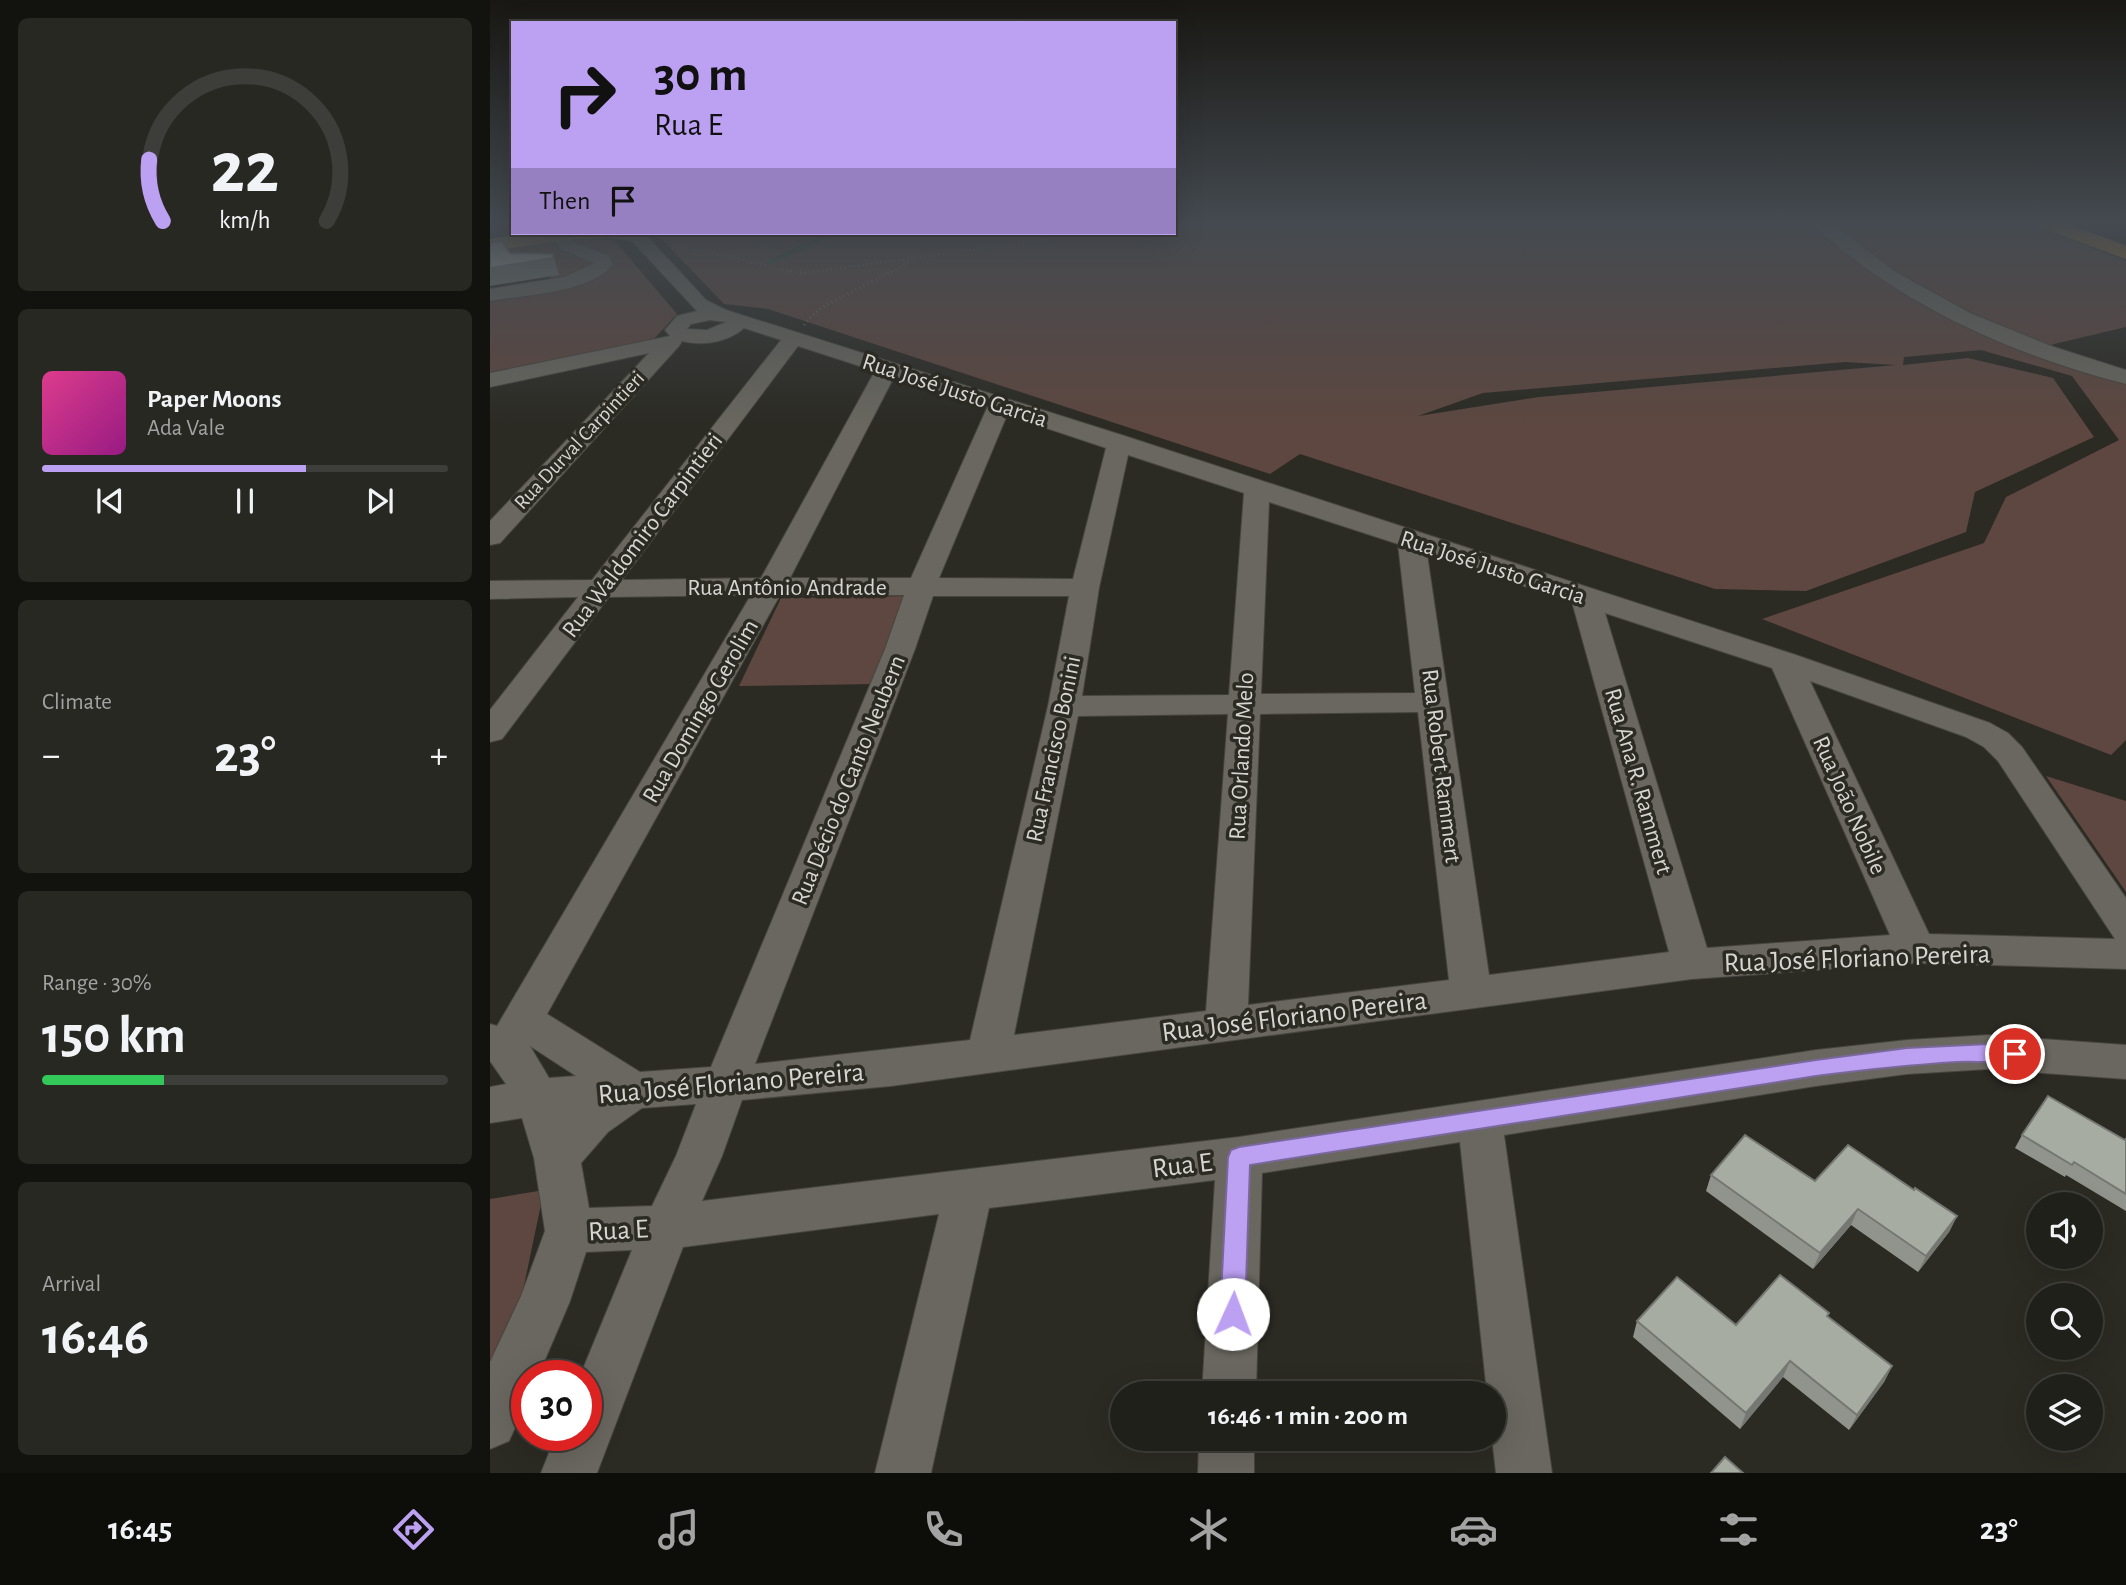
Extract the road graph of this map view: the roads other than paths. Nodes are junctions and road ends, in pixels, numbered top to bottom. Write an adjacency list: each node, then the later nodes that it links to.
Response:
1 (518, 290): 4 (street)
2 (687, 290): 5 (street)
3 (1913, 290): 11 (street)
4 (490, 295)
5 (699, 304): 6 (street); 7 (street, Rua Durval Carpintieri)
6 (728, 321): 7 (street, Rua José Justo Garcia); 8 (street, Rua José Justo Garcia)
7 (678, 333): 10 (street, Rua José Justo Garcia); 17 (street, Rua Durval Carpintieri)
8 (782, 334): 9 (street, Rua José Justo Garcia); 21 (street, Rua Waldomiro Carpintieri)
9 (887, 369): 14 (street, Rua José Justo Garcia); 19 (street, Rua Domingo Gerolim)
10 (516, 375): 12 (street, Rua José Justo Garcia); 13 (street)
11 (2126, 377)
12 (490, 380)
13 (490, 398)
14 (1000, 405): 15 (street, Rua José Justo Garcia); 20 (street, Rua Décio do Canto Neubern)
15 (1119, 442): 16 (street, Rua José Justo Garcia); 22 (street, Rua Francisco Bonini)
16 (1257, 490): 18 (street, Rua José Justo Garcia); 27 (street, Rua Orlando Melo)
17 (490, 537)
18 (1411, 540): 24 (street, Rua José Justo Garcia); 26 (street, Rua Robert Rammert)
19 (771, 586): 20 (street, Rua Antônio Andrade); 21 (street, Rua Antônio Andrade); 36 (street, Rua Domingo Gerolim)
20 (922, 586): 22 (street, Rua Antônio Andrade); 39 (street, Rua Décio do Canto Neubern)
21 (603, 588): 23 (street, Rua Antônio Andrade); 29 (street, Rua Waldomiro Carpintieri)
22 (1085, 589): 28 (street, Rua Francisco Bonini)
23 (490, 590)
24 (1586, 598): 25 (street, Rua José Justo Garcia); 33 (street, Rua Ana R. Rammert)
25 (1785, 662): 30 (street, Rua José Justo Garcia); 31 (street, Rua João Nobile)
26 (1434, 702): 27 (street); 34 (street, Rua Robert Rammert)
27 (1244, 704): 28 (street); 35 (street, Rua Orlando Melo)
28 (1064, 706): 37 (street, Rua Francisco Bonini)
29 (490, 732)
30 (2126, 928)
31 (1916, 948): 32 (street, Rua José Floriano Pereira); 33 (street, Rua José Floriano Pereira)
32 (2126, 954)
33 (1692, 964): 34 (street, Rua José Floriano Pereira)
34 (1471, 992): 35 (street, Rua José Floriano Pereira)
35 (1226, 1023): 37 (street, Rua José Floriano Pereira)
36 (506, 1036): 40 (street); 41 (street)
37 (988, 1055): 39 (street, Rua José Floriano Pereira)
38 (2126, 1062): 43 (street, Rua E)
39 (726, 1083): 40 (street, Rua José Floriano Pereira); 47 (street, Rua Décio do Canto Neubern)
40 (633, 1090): 41 (street, Rua José Floriano Pereira); 45 (street)
41 (538, 1097): 42 (street, Rua José Floriano Pereira); 45 (street)
42 (490, 1105)
43 (1480, 1122): 44 (street, Rua E); 57 (street)
44 (1239, 1157): 46 (street, Rua E); 49 (street)
45 (557, 1158): 48 (street)
46 (969, 1190): 47 (street, Rua E); 55 (street)
47 (666, 1227): 48 (street, Rua E); 50 (street, Rua Décio do Canto Neubern)
48 (569, 1231): 51 (street)
49 (1230, 1381)
50 (602, 1388)
51 (490, 1422)
52 (577, 1451): 54 (street)
53 (1227, 1451): 56 (street)
54 (569, 1473)
55 (903, 1473)
56 (1226, 1473)
57 (1524, 1473)

